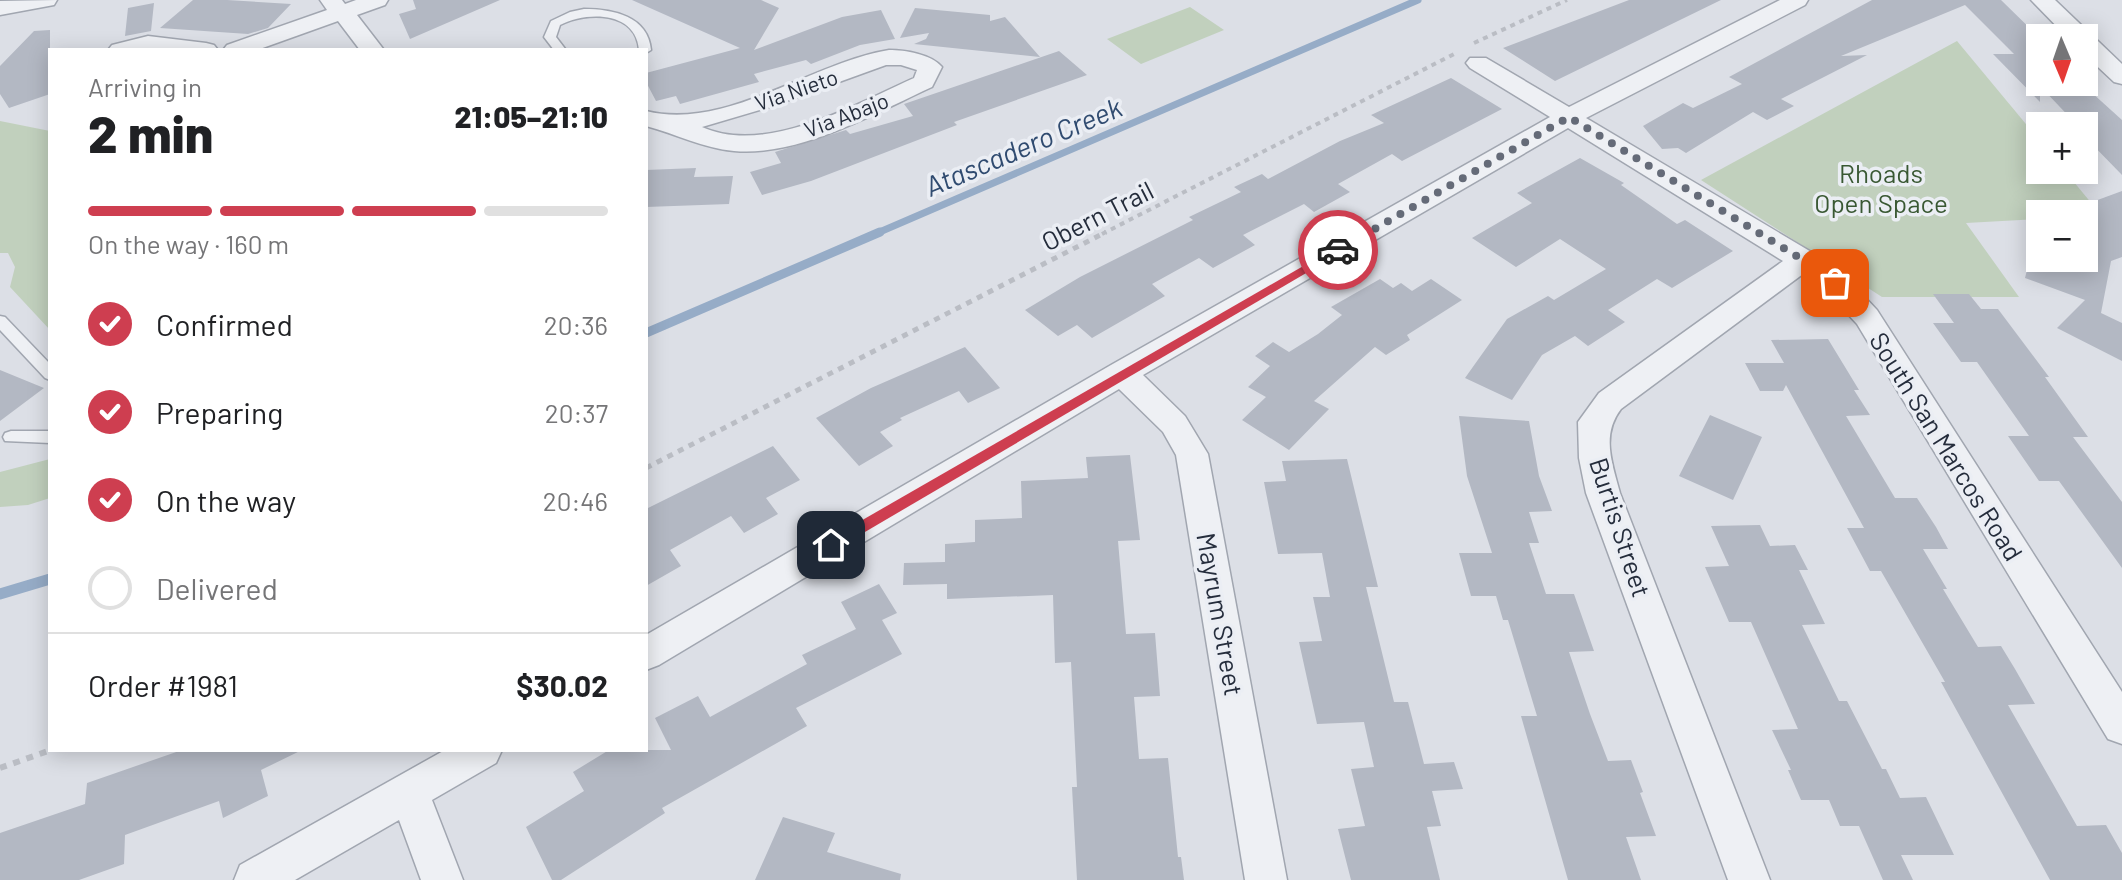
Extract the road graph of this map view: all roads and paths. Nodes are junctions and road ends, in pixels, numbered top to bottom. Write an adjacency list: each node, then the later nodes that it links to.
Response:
1 (46, 0): 7 (street)
2 (377, 0): 6 (street)
3 (1567, 0): 29 (path, Obern Trail)
4 (1797, 0): 19 (street)
5 (2042, 0): 8 (street)
6 (335, 7): 11 (street); 12 (street)
7 (0, 8)
8 (2067, 24)
9 (128, 48): 10 (street)
10 (189, 48)
11 (243, 48)
12 (370, 48)
13 (558, 48): 14 (lane)
14 (645, 48)
15 (2098, 54): 17 (street)
16 (1478, 63): 19 (street, South San Marcos Road)
17 (2122, 77)
18 (924, 82): 21 (street, Via Abajo); 21 (street, Via Nieto)
19 (1569, 117): 22 (street, South San Marcos Road); 26 (street)
20 (648, 119): 21 (street, Via Nieto)
21 (677, 125)
22 (1803, 260): 31 (street, South San Marcos Road); 39 (street, Burtis Street)
23 (0, 321): 24 (lane)
24 (7, 338): 25 (lane)
25 (48, 372)
26 (1122, 373): 30 (street); 38 (street, Mayrum Street)
27 (11, 437): 28 (lane)
28 (48, 437)
29 (648, 467)
30 (648, 653)
31 (2122, 726)
32 (48, 751): 34 (path)
33 (479, 752): 35 (street)
34 (0, 768)
35 (409, 793): 36 (street); 37 (street)
36 (255, 880)
37 (442, 880)
38 (1266, 880)
39 (1749, 880)

